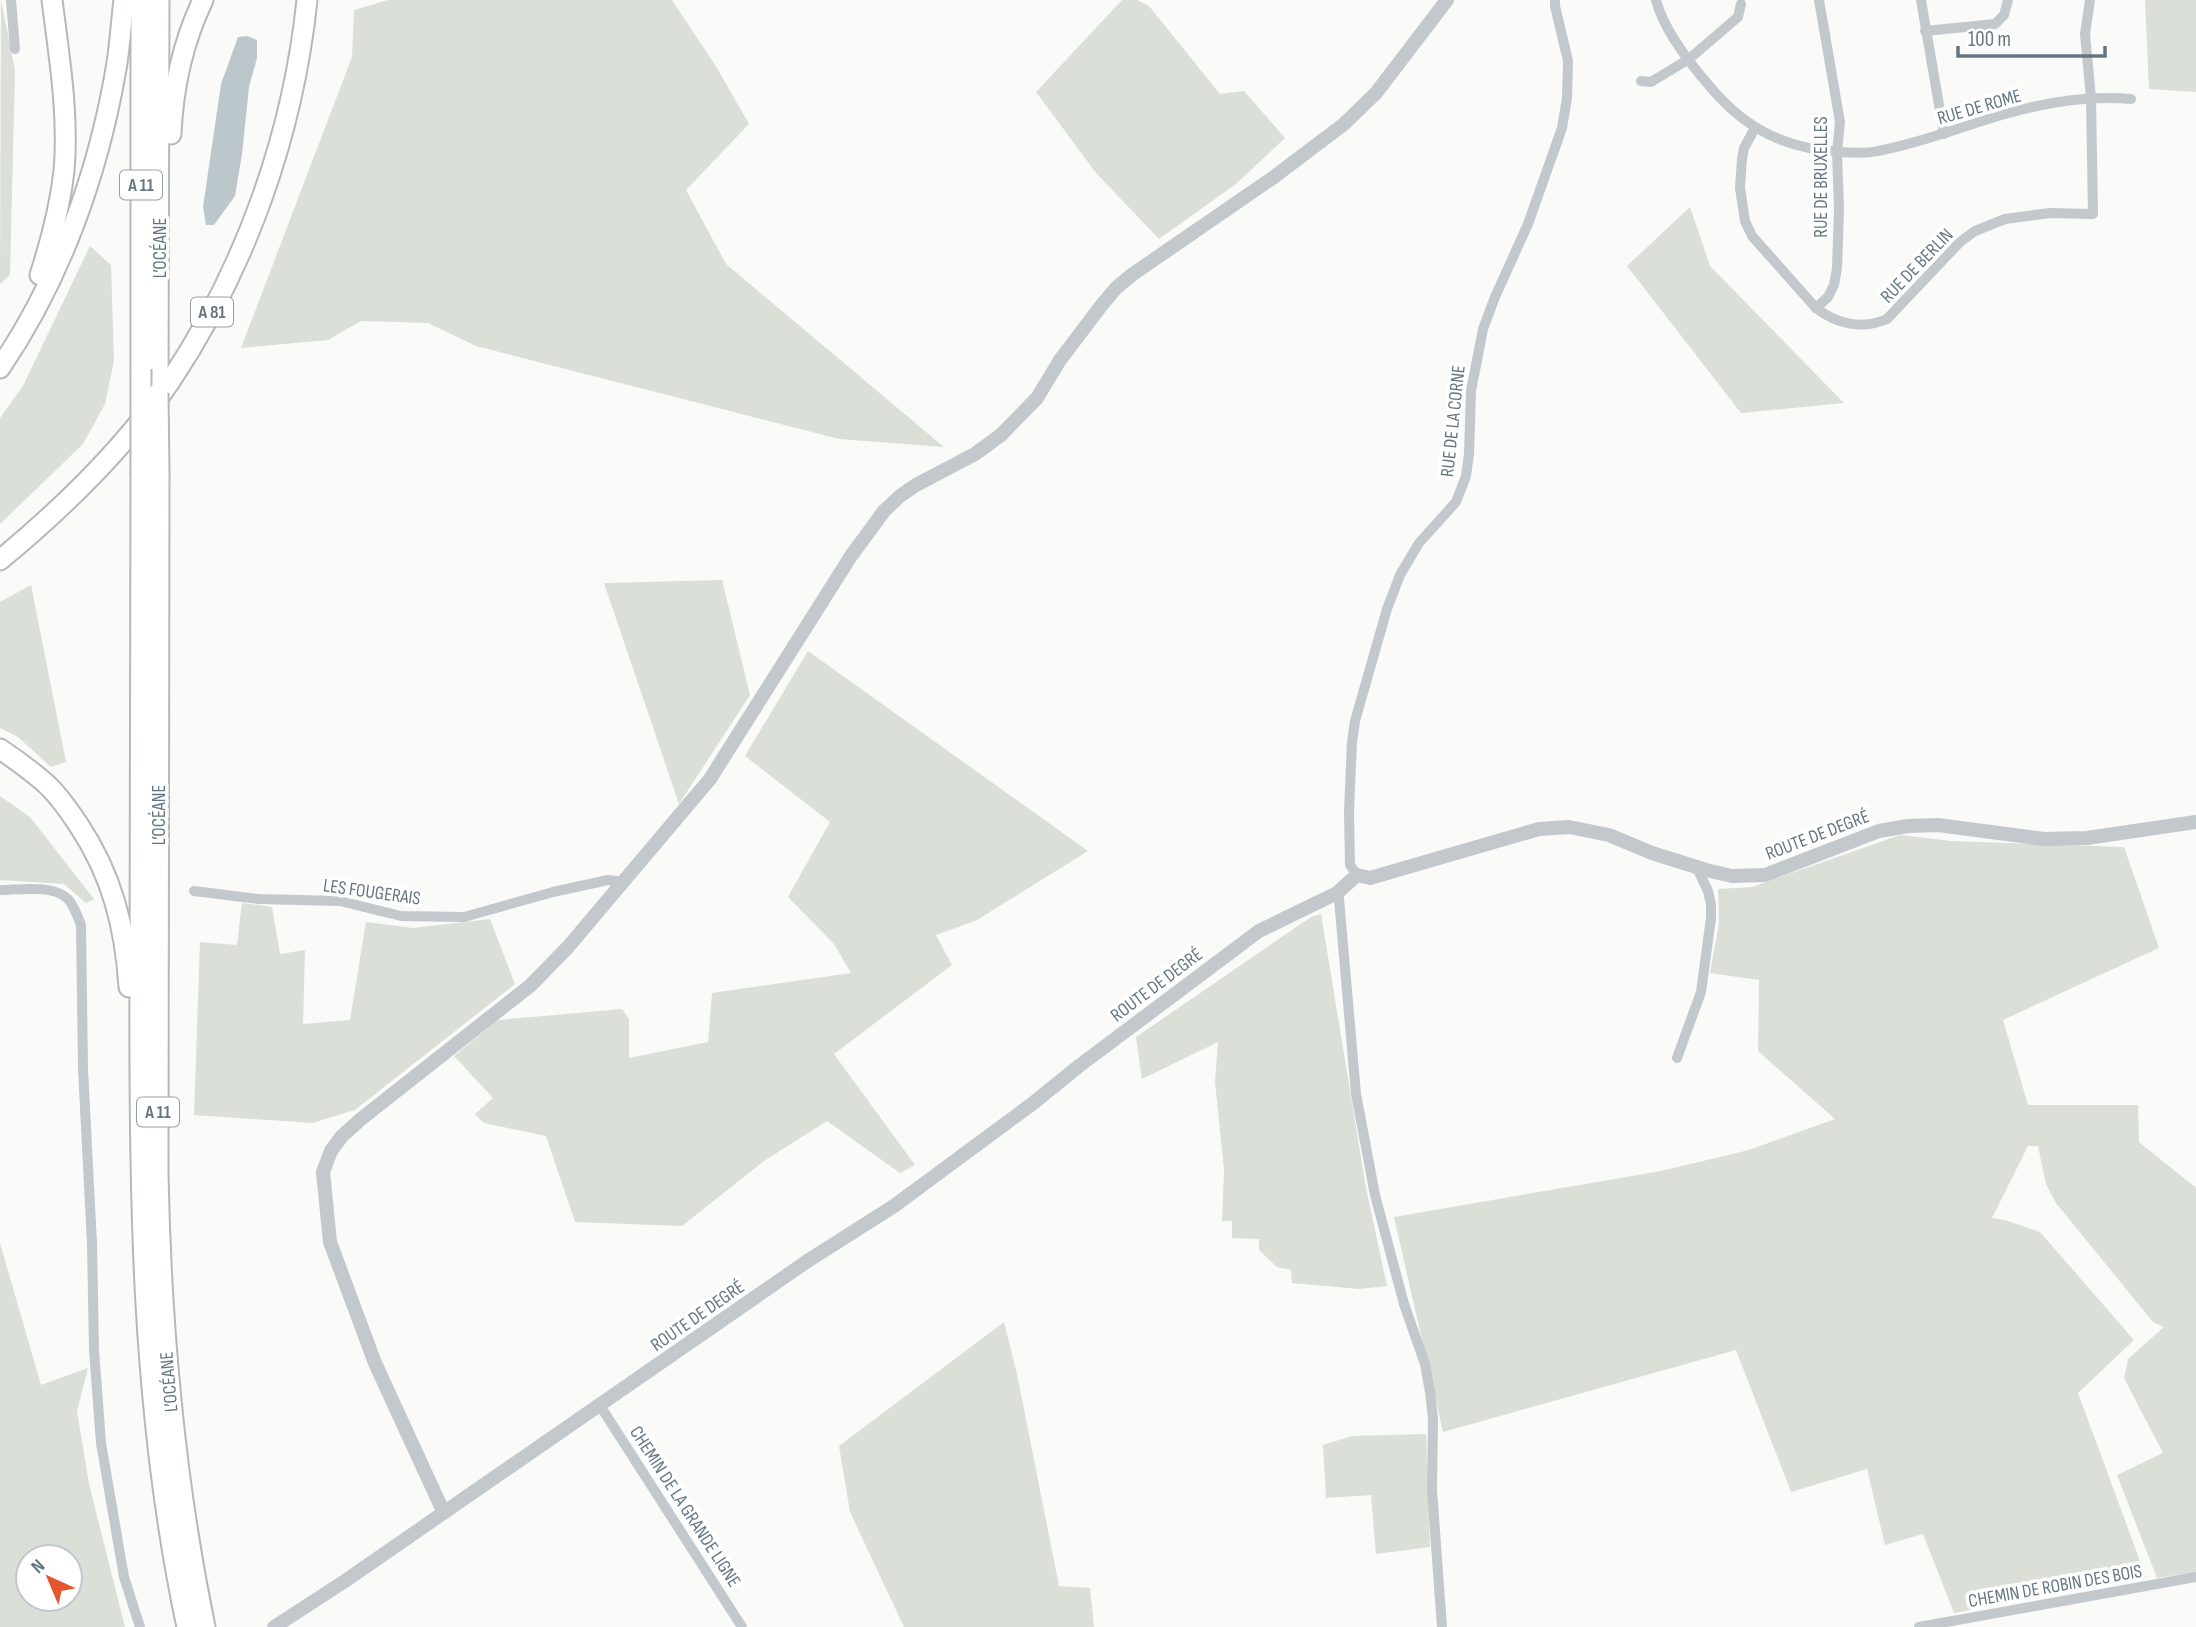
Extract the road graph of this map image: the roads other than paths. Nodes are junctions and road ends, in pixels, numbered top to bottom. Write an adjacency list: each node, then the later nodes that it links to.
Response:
1 (11, 0): 17 (street)
2 (52, 0): 27 (highway)
3 (124, 0): 28 (highway)
4 (141, 0): 29 (highway, L’OCÉANE / A 11)
5 (159, 0): 25 (highway, L’OCÉANE / A 11)
6 (203, 0): 25 (highway)
7 (307, 0): 31 (highway, A 81)
8 (1447, 0): 36 (street)
9 (1555, 0): 35 (street, RUE DE LA CORNE)
10 (1656, 0): 18 (street, RUE DE ROME)
11 (1819, 0): 24 (street, RUE DE BRUXELLES)
12 (1921, 0): 16 (street)
13 (2008, 0): 16 (street)
14 (2090, 0): 20 (street)
15 (1741, 4): 18 (street)
16 (1925, 31): 23 (street)
17 (15, 49)
18 (1689, 59): 19 (street); 22 (street, RUE DE ROME)
19 (1642, 81)
20 (2091, 98): 21 (street, RUE DE ROME); 23 (street, RUE DE ROME); 26 (street, RUE DE BERLIN)
21 (2131, 99)
22 (1755, 128): 24 (street, RUE DE ROME); 26 (street, RUE DE BERLIN)
23 (1944, 134): 24 (street, RUE DE ROME)
24 (1838, 152): 26 (street, RUE DE BRUXELLES)
25 (159, 263): 29 (highway, L’OCÉANE / A 11)
26 (1816, 308)
27 (0, 353)
28 (0, 369)
29 (150, 369): 30 (highway, L’OCÉANE / A 11, bridge)
30 (150, 474): 40 (highway, L’OCÉANE / A 11); 47 (highway, L’OCÉANE / A 11)
31 (0, 560)
32 (0, 749): 40 (highway)
33 (2196, 822): 34 (street, ROUTE DE DEGRÉ)
34 (1698, 867): 35 (street, ROUTE DE DEGRÉ); 41 (street)
35 (1357, 875): 39 (street, ROUTE DE DEGRÉ)
36 (624, 882): 38 (street, LES FOUGERAIS); 43 (street)
37 (0, 890): 45 (street)
38 (194, 891)
39 (1337, 893): 42 (street, ROUTE DE DEGRÉ); 50 (street)
40 (140, 1048): 46 (highway, L’OCÉANE / A 11)
41 (1677, 1058)
42 (600, 1404): 43 (street, ROUTE DE DEGRÉ); 49 (street, CHEMIN DE LA GRANDE LIGNE)
43 (443, 1511): 48 (street, ROUTE DE DEGRÉ)
44 (2196, 1577): 51 (street, CHEMIN DE ROBIN DES BOIS)
45 (140, 1627)
46 (187, 1627)
47 (205, 1627)
48 (274, 1627)
49 (742, 1627)
50 (1442, 1627)
51 (1919, 1627)

